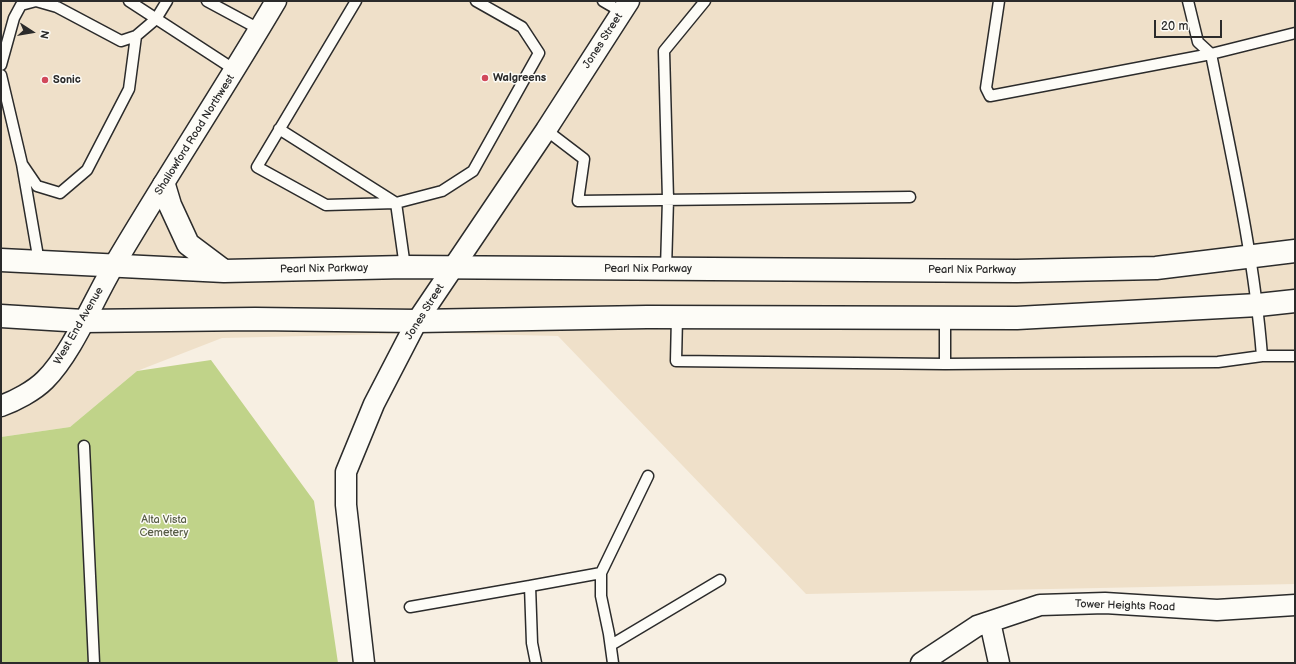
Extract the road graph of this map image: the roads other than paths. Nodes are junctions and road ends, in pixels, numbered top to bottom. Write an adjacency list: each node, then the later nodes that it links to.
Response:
1 (129, 1): 12 (lane)
2 (168, 1): 12 (lane)
3 (207, 1): 13 (lane)
4 (276, 1): 13 (street, Shallowford Road Northwest)
5 (356, 1): 20 (lane)
6 (476, 1): 26 (lane)
7 (603, 1): 11 (lane)
8 (705, 1): 25 (lane)
9 (999, 1): 16 (lane)
10 (1188, 1): 16 (lane)
11 (625, 6): 21 (street, Jones Street)
12 (156, 19): 15 (lane); 18 (lane)
13 (259, 29): 18 (street, Shallowford Road Northwest)
14 (1295, 33): 16 (lane)
15 (136, 36): 17 (lane); 22 (lane)
16 (1211, 54): 28 (lane)
17 (1, 65)
18 (235, 70): 23 (street, Shallowford Road Northwest)
19 (1, 75): 22 (lane)
20 (279, 129): 26 (lane); 26 (lane)
21 (546, 130): 25 (lane); 33 (street, Jones Street)
22 (22, 164): 30 (lane)
23 (164, 185): 31 (street, Shallowford Road Northwest); 35 (main road)
24 (910, 196): 25 (lane)
25 (668, 199): 34 (lane)
26 (396, 203): 32 (lane)
27 (1295, 251): 28 (main road, Pearl Nix Parkway)
28 (1252, 257): 34 (main road, Pearl Nix Parkway); 37 (lane)
29 (1, 260): 30 (main road, Pearl Nix Parkway)
30 (39, 262): 31 (main road, Pearl Nix Parkway)
31 (113, 267): 35 (main road, Pearl Nix Parkway); 41 (street, West End Avenue)
32 (405, 267): 33 (main road, Pearl Nix Parkway); 35 (main road, Pearl Nix Parkway)
33 (454, 268): 34 (main road, Pearl Nix Parkway); 42 (street, Jones Street)
34 (666, 269)
35 (224, 271)
36 (1295, 301): 37 (main road)
37 (1258, 305): 40 (main road); 43 (lane)
38 (1, 316): 41 (main road)
39 (677, 317): 40 (main road); 42 (main road); 45 (lane)
40 (945, 317): 45 (lane)
41 (83, 321): 42 (main road); 46 (street, West End Avenue)
42 (417, 321): 57 (street, Jones Street)
43 (1262, 356): 44 (lane); 45 (lane)
44 (1295, 356)
45 (945, 364)
46 (1, 406)
47 (84, 446): 56 (lane)
48 (648, 476): 49 (lane)
49 (601, 573): 51 (lane); 55 (lane)
50 (720, 580): 55 (lane)
51 (530, 586): 53 (lane); 58 (lane)
52 (1295, 605): 54 (street, Tower Heights Road)
53 (410, 607)
54 (990, 622): 60 (street, Tower Heights Road); 61 (street)
55 (611, 645): 59 (lane)
56 (94, 663)
57 (364, 663)
58 (536, 663)
59 (613, 663)
60 (921, 663)
61 (999, 663)

